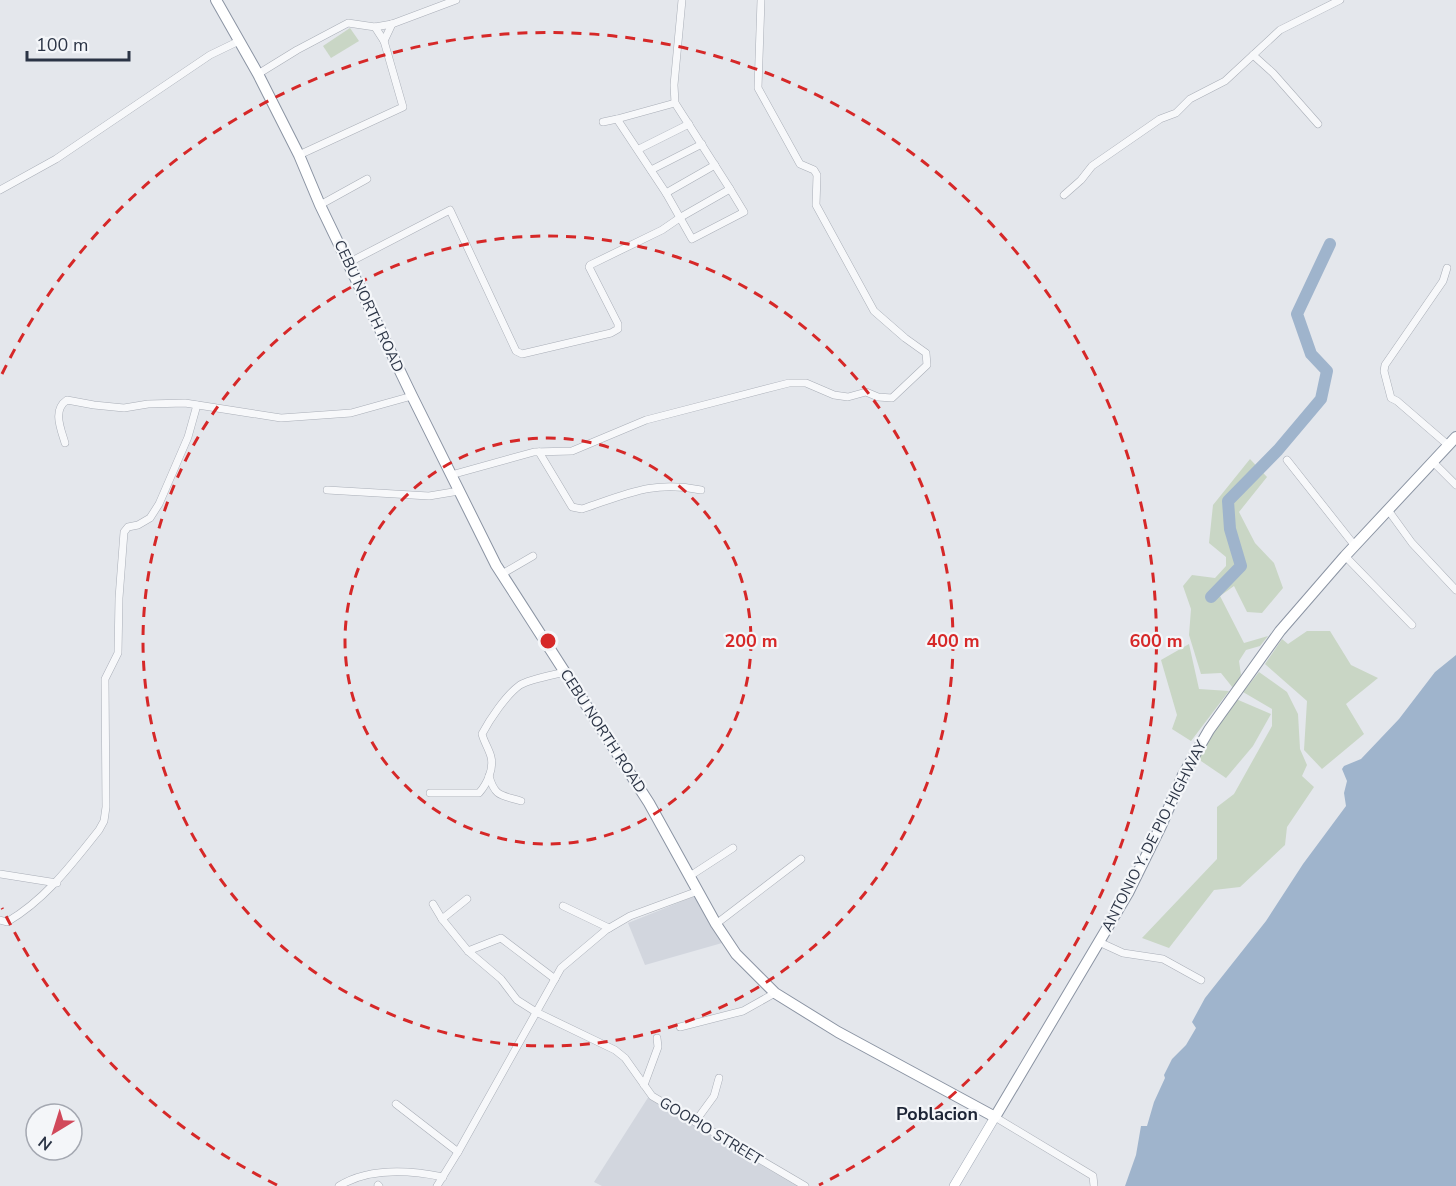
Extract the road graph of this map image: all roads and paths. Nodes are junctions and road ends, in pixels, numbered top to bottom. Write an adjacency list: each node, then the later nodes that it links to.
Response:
1 (216, 0): 8 (highway, CEBU NORTH ROAD)
2 (456, 0): 6 (street)
3 (682, 0): 12 (street)
4 (761, 0): 35 (street)
5 (1340, 0): 10 (street)
6 (392, 24): 7 (street); 9 (street)
7 (375, 27): 9 (street); 11 (street)
8 (239, 40): 11 (highway, CEBU NORTH ROAD); 24 (street)
9 (384, 41): 19 (street)
10 (1253, 55): 16 (street); 26 (street)
11 (258, 74): 19 (highway, CEBU NORTH ROAD)
12 (675, 103): 13 (street); 15 (street)
13 (617, 119): 14 (street); 18 (street)
14 (603, 122)
15 (689, 124): 17 (street); 18 (street)
16 (1318, 124)
17 (702, 144): 20 (street); 21 (street)
18 (639, 149): 21 (street)
19 (299, 155): 27 (highway, CEBU NORTH ROAD)
20 (716, 165): 23 (street); 25 (street)
21 (651, 171): 25 (street)
22 (366, 179): 27 (street)
23 (730, 189): 28 (street); 28 (street)
24 (0, 190)
25 (666, 193): 28 (street)
26 (1064, 195)
27 (321, 205): 29 (highway, CEBU NORTH ROAD)
28 (681, 217): 29 (street)
29 (348, 263): 31 (highway, CEBU NORTH ROAD)
30 (1447, 268): 33 (street)
31 (411, 396): 32 (street); 38 (highway, CEBU NORTH ROAD)
32 (197, 405): 34 (street); 58 (street)
33 (1452, 441): 37 (highway, ANTONIO Y. DE PIO HIGHWAY)
34 (65, 443)
35 (539, 452): 38 (street); 41 (street)
36 (1287, 460): 44 (street)
37 (1433, 462): 39 (street); 43 (highway, ANTONIO Y. DE PIO HIGHWAY)
38 (451, 475): 42 (highway, CEBU NORTH ROAD)
39 (1456, 485)
40 (327, 490): 42 (street)
41 (701, 490)
42 (459, 491): 47 (highway, CEBU NORTH ROAD)
43 (1388, 510): 44 (highway, ANTONIO Y. DE PIO HIGHWAY); 48 (street)
44 (1355, 546): 46 (highway, ANTONIO Y. DE PIO HIGHWAY)
45 (533, 556): 47 (street)
46 (1345, 556): 49 (street); 67 (highway, ANTONIO Y. DE PIO HIGHWAY)
47 (502, 574): 50 (highway, CEBU NORTH ROAD)
48 (1456, 590)
49 (1412, 625)
50 (565, 672): 51 (street); 57 (highway, CEBU NORTH ROAD)
51 (489, 776): 52 (street); 53 (street)
52 (430, 793)
53 (521, 801)
54 (733, 848): 57 (street)
55 (801, 859): 65 (street)
56 (0, 874): 58 (street)
57 (690, 876): 59 (highway, CEBU NORTH ROAD)
58 (57, 883): 64 (street)
59 (698, 891): 65 (highway, CEBU NORTH ROAD); 66 (street)
60 (467, 899): 63 (street)
61 (433, 904): 63 (street, GOOPIO STREET)
62 (563, 906): 66 (street)
63 (442, 919): 68 (street, GOOPIO STREET)
64 (0, 920)
65 (716, 924): 71 (highway, CEBU NORTH ROAD)
66 (609, 928): 69 (street)
67 (1099, 942): 70 (street); 78 (highway, ANTONIO Y. DE PIO HIGHWAY)
68 (468, 951): 69 (street); 72 (street, GOOPIO STREET)
69 (555, 979): 72 (street)
70 (1202, 980)
71 (775, 993): 73 (street); 78 (highway, CEBU NORTH ROAD)
72 (536, 1012): 76 (street, GOOPIO STREET); 80 (street)
73 (680, 1028)
74 (657, 1038): 76 (street)
75 (718, 1078): 79 (street)
76 (644, 1085): 79 (street, GOOPIO STREET)
77 (396, 1104): 80 (street)
78 (995, 1117): 85 (main road); 86 (street)
79 (694, 1122): 84 (street, GOOPIO STREET)
80 (458, 1152): 81 (street)
81 (443, 1177): 82 (street); 83 (street)
82 (339, 1186)
83 (437, 1186)
84 (805, 1186)
85 (954, 1186)
86 (1094, 1186)

